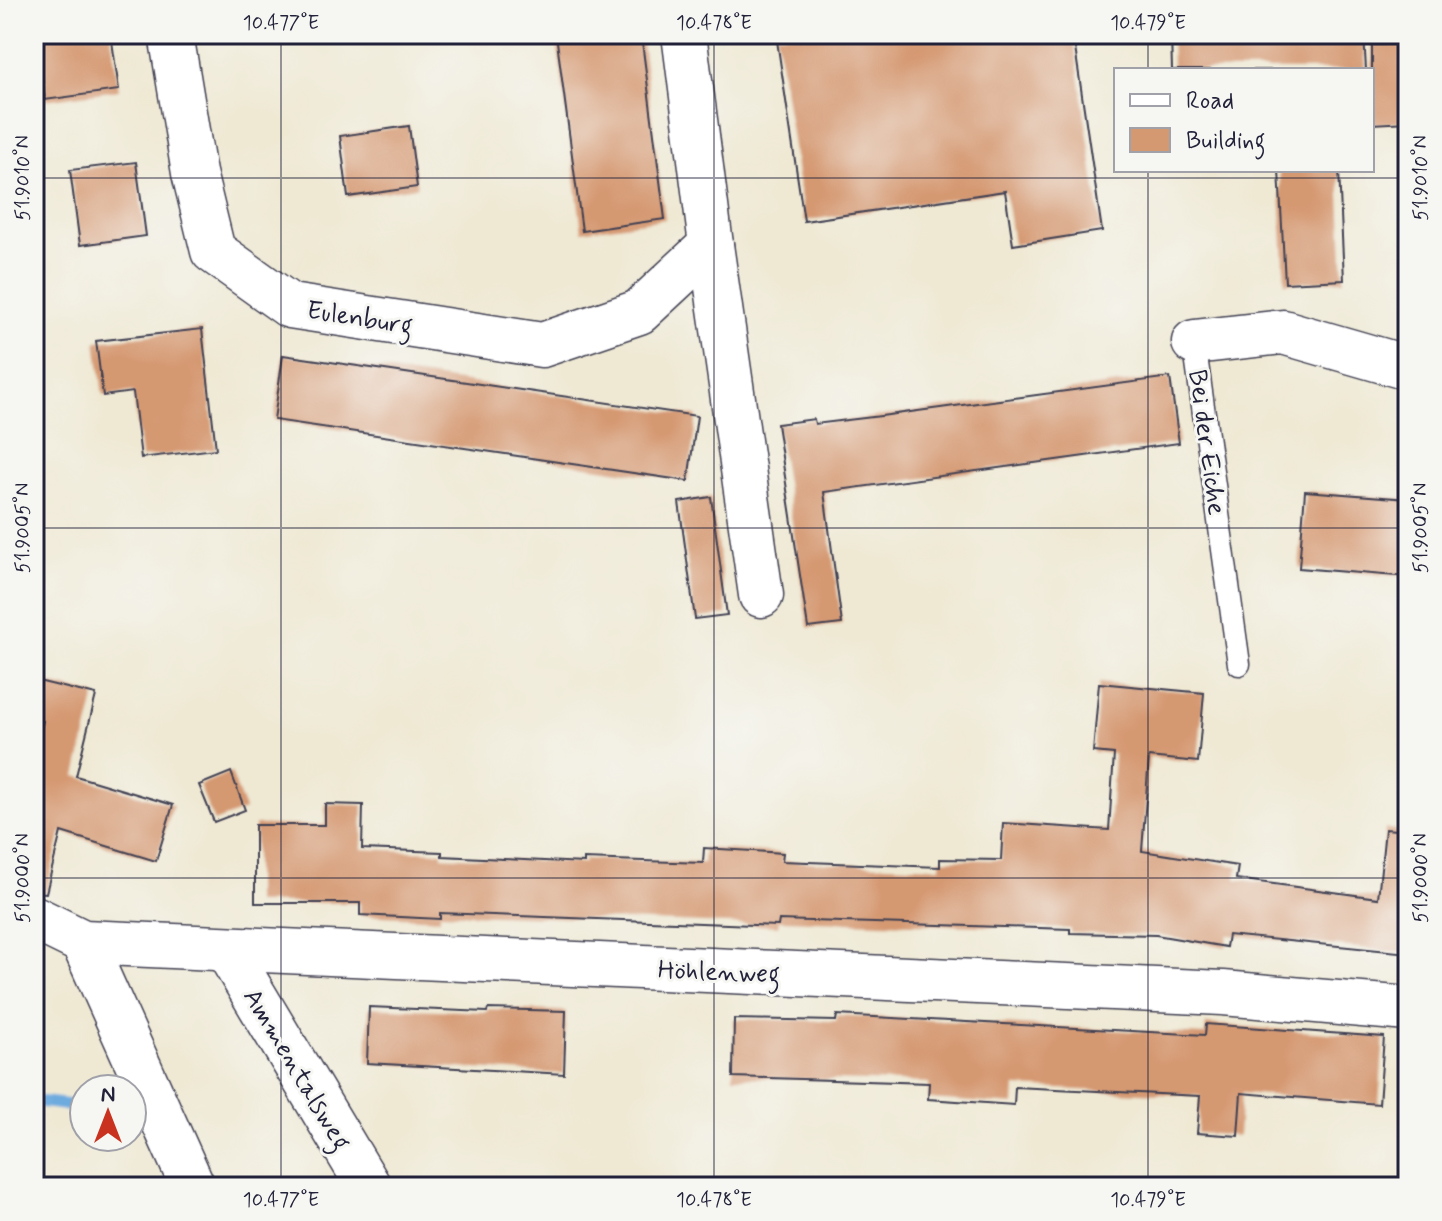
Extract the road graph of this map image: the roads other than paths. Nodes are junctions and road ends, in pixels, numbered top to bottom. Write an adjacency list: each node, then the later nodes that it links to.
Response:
1 (171, 34): 3 (street, Eulenburg)
2 (684, 34): 3 (street)
3 (711, 245): 6 (street)
4 (1194, 342): 5 (street, Bei der Eiche); 7 (lane, Bei der Eiche)
5 (1408, 368)
6 (761, 595)
7 (1239, 664)
8 (34, 918): 9 (street, Höhlenweg)
9 (83, 942): 10 (street, Höhlenweg); 12 (street)
10 (227, 950): 11 (street, Höhlenweg); 13 (street, Ammentalsweg)
11 (1408, 1009)
12 (193, 1187)
13 (369, 1187)

